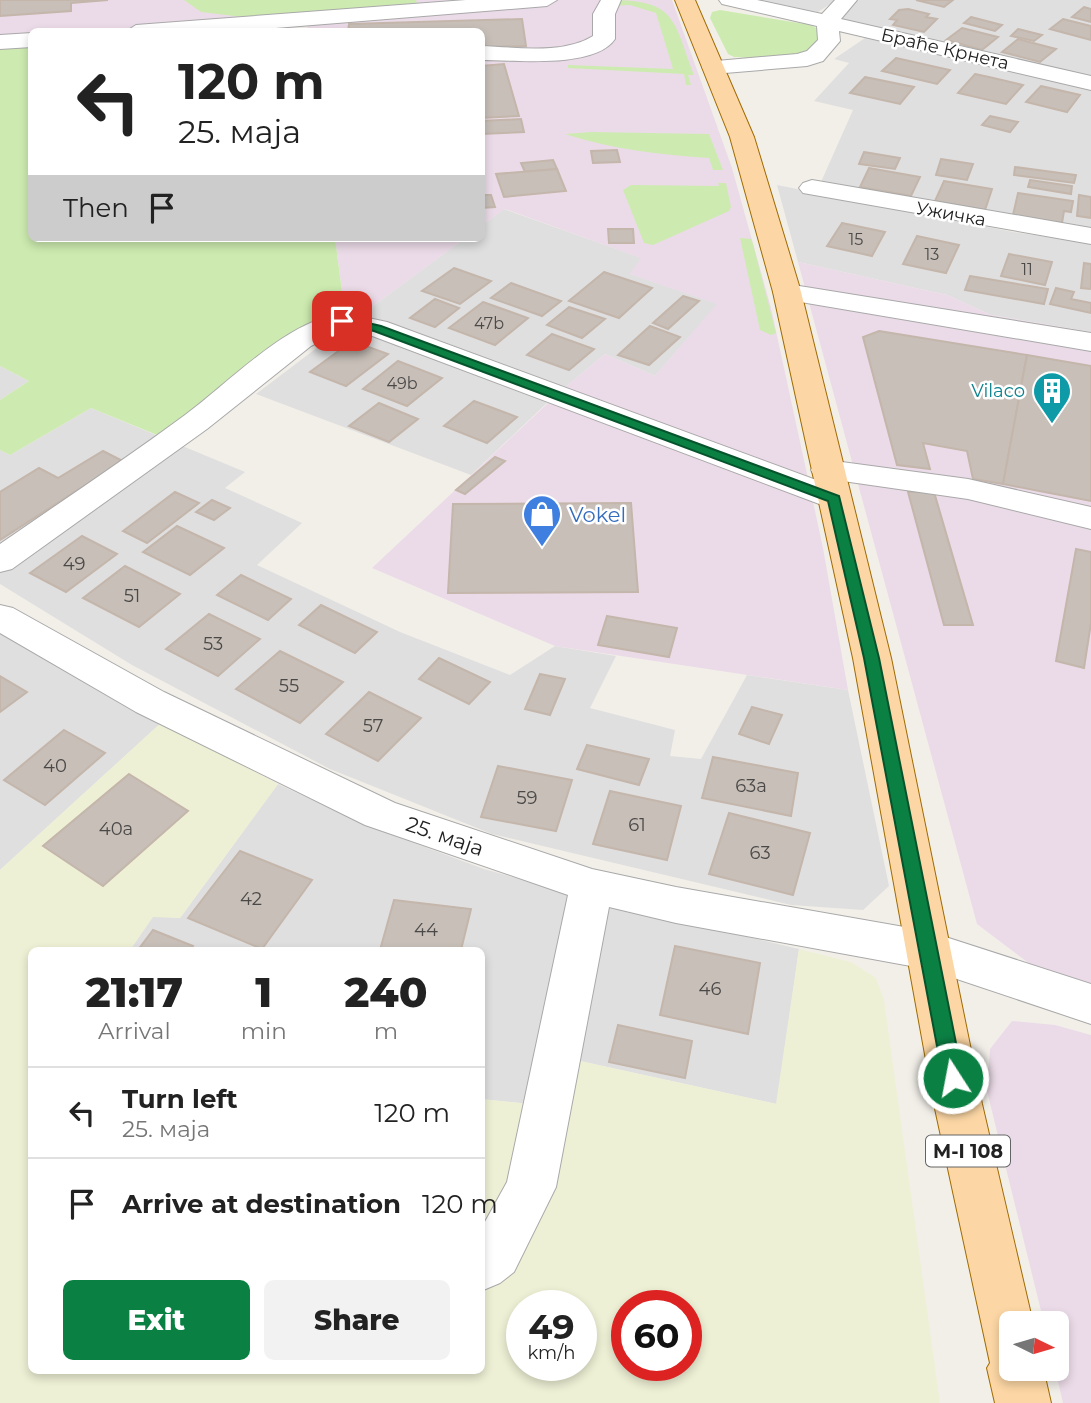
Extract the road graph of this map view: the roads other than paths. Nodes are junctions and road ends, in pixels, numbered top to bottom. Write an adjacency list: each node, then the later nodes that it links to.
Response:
1 (547, 0): 7 (street)
2 (611, 0): 11 (street)
3 (685, 0): 13 (main road, M-I 108)
4 (729, 0): 6 (street, Браће Крнета)
5 (847, 0): 6 (street)
6 (827, 22): 13 (street); 14 (street, Браће Крнета)
7 (324, 24): 8 (street)
8 (230, 28)
9 (28, 40): 10 (street)
10 (0, 42)
11 (485, 53)
12 (1091, 56): 14 (street)
13 (713, 67): 18 (main road, M-I 108)
14 (1067, 78): 15 (street, Браће Крнета)
15 (1091, 83)
16 (812, 188): 17 (street, Ужичка)
17 (1091, 236)
18 (787, 292): 19 (street); 20 (main road, M-I 108)
19 (1091, 342)
20 (830, 485): 21 (street); 22 (street); 25 (main road, M-I 108)
21 (1091, 518)
22 (0, 561)
23 (0, 617): 24 (street, 25. маја)
24 (592, 886): 25 (street, 25. маја); 27 (street)
25 (927, 950): 26 (street, 25. маја); 28 (main road, M-I 108)
26 (1091, 1004)
27 (485, 1262)
28 (1004, 1311)
29 (1018, 1381): 30 (main road)
30 (1023, 1403)

